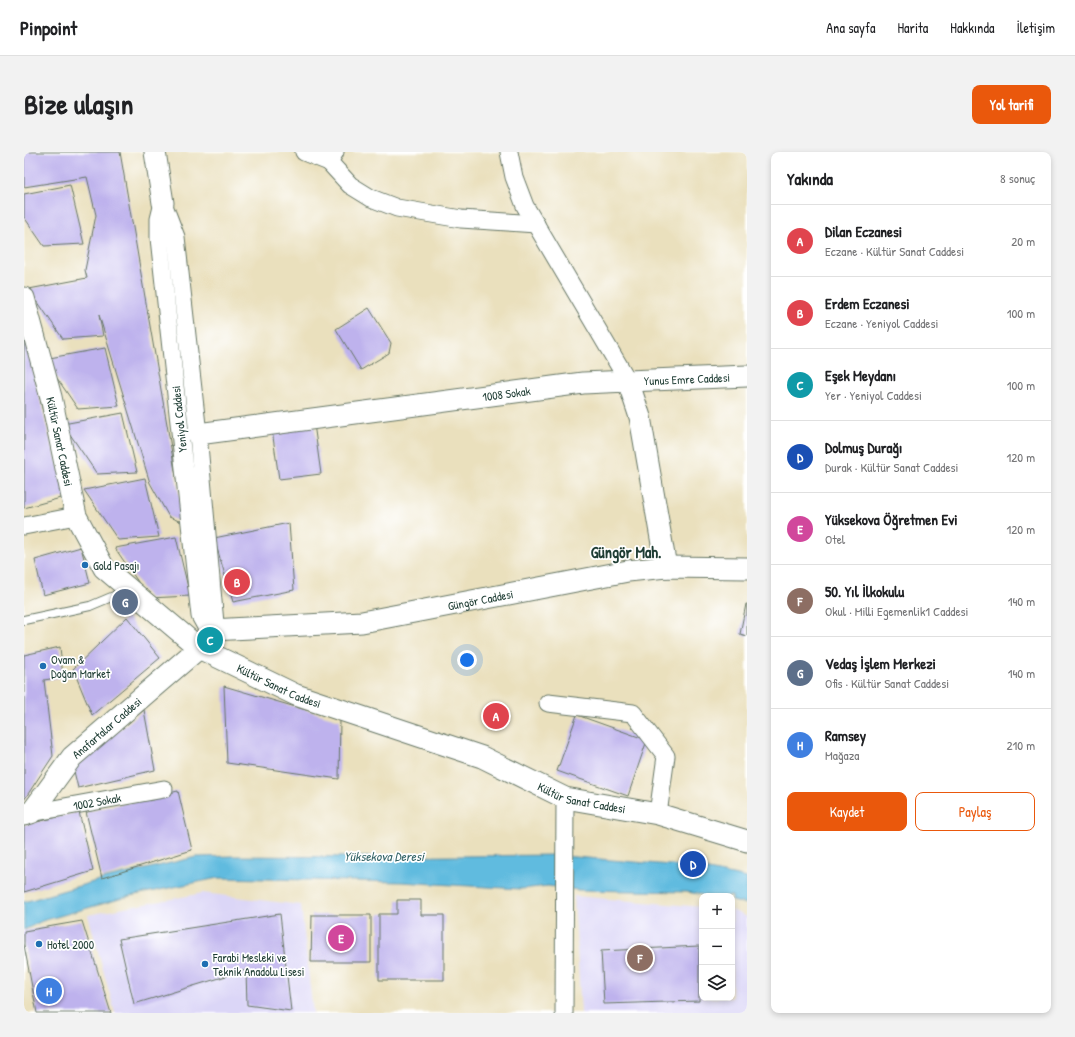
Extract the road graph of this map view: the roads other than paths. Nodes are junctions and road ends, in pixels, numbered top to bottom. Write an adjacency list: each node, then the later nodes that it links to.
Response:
1 (155, 152): 5 (street, Yeniyol Caddesi)
2 (304, 152): 4 (street)
3 (510, 152): 6 (street)
4 (332, 157): 6 (street)
5 (163, 204): 10 (street, Yeniyol Caddesi); 17 (street, Yeniyol Caddesi)
6 (536, 224): 9 (street)
7 (24, 298): 11 (street, Kültür Sanat Caddesi)
8 (747, 376): 9 (street, Yunus Emre Caddesi)
9 (628, 381): 10 (street, 1008 Sokak); 13 (street)
10 (198, 434): 17 (street, Yeniyol Caddesi)
11 (76, 516): 12 (street); 15 (street, Kültür Sanat Caddesi)
12 (24, 526)
13 (666, 567): 14 (street, Güngör Caddesi); 17 (street, Güngör Caddesi)
14 (747, 568)
15 (128, 589): 16 (lane); 18 (street, Kültür Sanat Caddesi)
16 (24, 620)
17 (212, 630): 18 (street)
18 (199, 648): 21 (street, Kültür Sanat Caddesi); 22 (street, Anafartalar Caddesi)
19 (548, 704): 23 (street)
20 (164, 789): 22 (street, 1002 Sokak)
21 (565, 798): 23 (street, Kültür Sanat Caddesi); 25 (street)
22 (27, 814)
23 (658, 814): 24 (street, Kültür Sanat Caddesi)
24 (747, 841)
25 (564, 1013)

